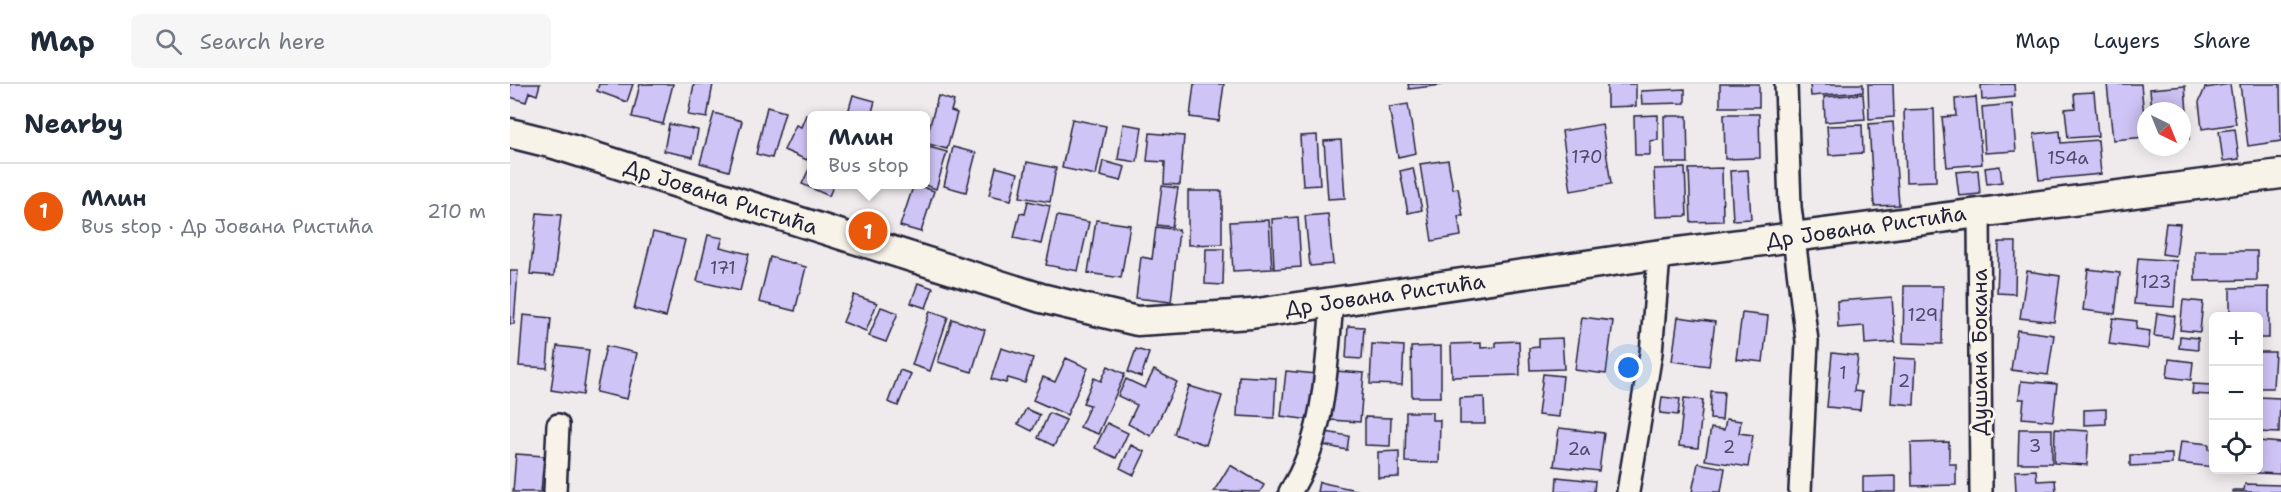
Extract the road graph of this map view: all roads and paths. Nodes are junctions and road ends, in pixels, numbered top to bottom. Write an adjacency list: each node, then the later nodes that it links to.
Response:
1 (1786, 84): 5 (street)
2 (510, 133): 7 (street, Др Јована Ристића)
3 (2281, 177): 4 (street, Др Јована Ристића)
4 (1979, 211): 5 (street, Др Јована Ристића); 13 (street, Душана Бокана)
5 (1793, 238): 6 (street, Др Јована Ристића); 12 (street)
6 (1659, 256): 7 (street, Др Јована Ристића); 11 (street)
7 (1332, 303): 10 (street)
8 (558, 425): 9 (street)
9 (555, 492)
10 (1290, 492)
11 (1628, 492)
12 (1800, 492)
13 (1981, 492)

